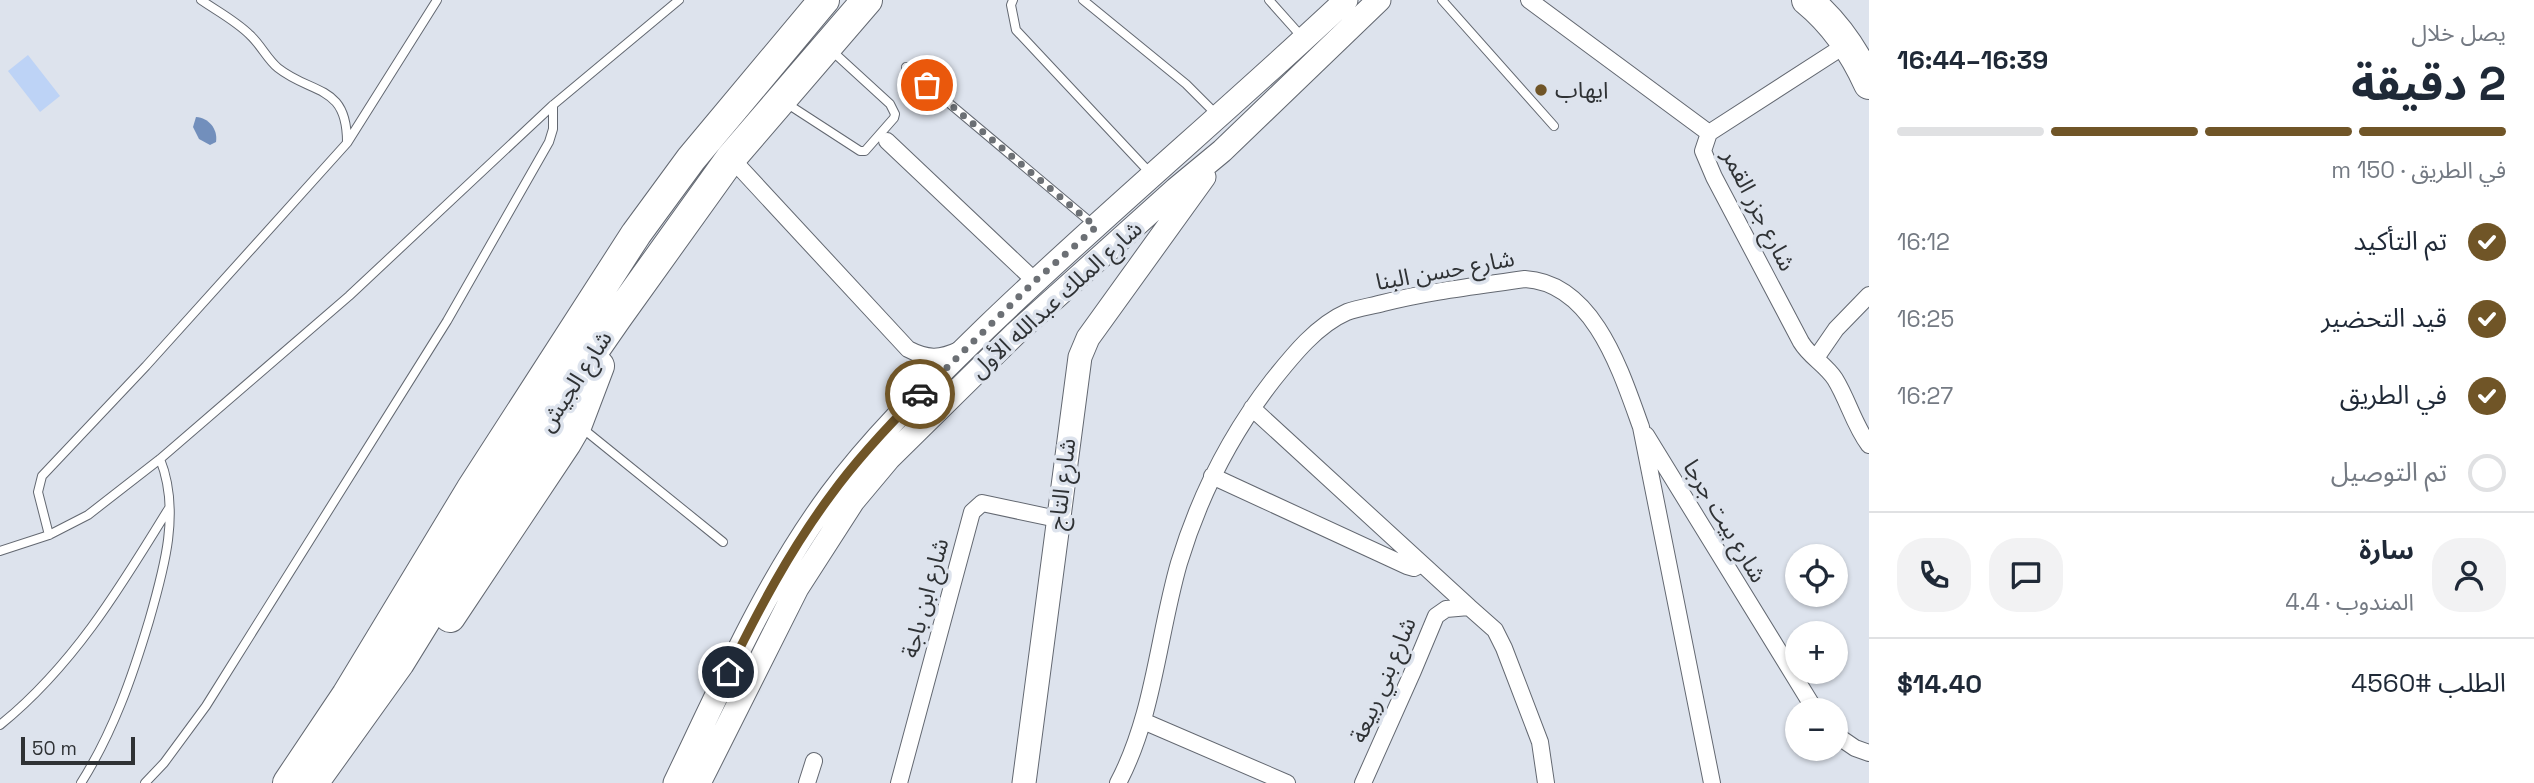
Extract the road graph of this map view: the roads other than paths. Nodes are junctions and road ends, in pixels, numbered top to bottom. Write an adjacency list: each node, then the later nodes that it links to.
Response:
1 (201, 0): 25 (lane)
2 (437, 0): 25 (lane)
3 (679, 0): 20 (lane)
4 (824, 0): 59 (highway, شارع الجيش)
5 (867, 0): 16 (highway, شارع الجيش)
6 (1013, 0): 28 (lane)
7 (1083, 0): 21 (lane)
8 (1269, 0): 14 (lane)
9 (1346, 0): 14 (main road, شارع الملك عبدالله الأول)
10 (1378, 0): 26 (main road, شارع الملك عبدالله الأول)
11 (1442, 0): 22 (lane)
12 (1528, 0): 23 (street)
13 (1814, 2): 15 (highway)
14 (1305, 39): 21 (main road, شارع الملك عبدالله الأول)
15 (1858, 43): 18 (highway); 23 (street, شارع جزر القمر)
16 (827, 46): 19 (highway, شارع الجيش); 19 (lane)
17 (906, 67): 30 (lane)
18 (1869, 84)
19 (781, 100): 27 (highway, شارع الجيش)
20 (553, 105): 42 (lane); 58 (lane)
21 (1219, 117): 28 (main road, شارع الملك عبدالله الأول)
22 (1555, 126)
23 (1709, 133): 37 (street, شارع جزر القمر)
24 (887, 141): 33 (street)
25 (347, 143): 46 (lane)
26 (1222, 151): 31 (main road, شارع الملك عبدالله الأول); 32 (main road, شارع التاج)
27 (731, 158): 35 (highway, شارع الجيش); 36 (street)
28 (1153, 176): 29 (main road, شارع الملك عبدالله الأول)
29 (1113, 211): 30 (main road, شارع الملك عبدالله الأول); 31 (main road)
30 (1096, 227): 33 (main road, شارع الملك عبدالله الأول)
31 (1127, 235): 32 (main road); 63 (main road, شارع الملك عبدالله الأول)
32 (1143, 262): 45 (main road, شارع التاج)
33 (1035, 281): 36 (main road, شارع الملك عبدالله الأول)
34 (1869, 295): 37 (street)
35 (617, 317): 39 (highway); 60 (highway, شارع الجيش)
36 (968, 346): 62 (main road, شارع الملك عبدالله الأول)
37 (1816, 358): 41 (street, شارع جزر القمر)
38 (1252, 408): 40 (street, شارع حسن البنا); 43 (street, شارع حسن البنا); 49 (street)
39 (577, 424): 47 (lane); 61 (highway)
40 (1641, 427): 51 (street, شارع بيت جرجا); 71 (street, شارع حسن البنا)
41 (1869, 445)
42 (160, 458): 44 (lane); 46 (lane)
43 (1212, 476): 49 (street); 52 (street, شارع حسن البنا)
44 (170, 506): 53 (lane); 57 (lane)
45 (1057, 519): 65 (street, شارع ابن باجة); 66 (main road, شارع التاج)
46 (49, 535): 48 (lane)
47 (723, 542)
48 (0, 551)
49 (1422, 564): 50 (street)
50 (1469, 607): 69 (street, شارع بني ربيعة); 70 (street)
51 (1808, 698)
52 (1143, 721): 67 (street, شارع حسن البنا); 68 (street)
53 (0, 725)
54 (1848, 743): 55 (street)
55 (1869, 754)
56 (814, 761): 64 (street)
57 (81, 783)
58 (145, 783)
59 (288, 783)
60 (313, 783)
61 (333, 783)
62 (675, 783)
63 (699, 783)
64 (807, 783)
65 (898, 783)
66 (1024, 783)
67 (1118, 783)
68 (1287, 783)
69 (1363, 783)
70 (1546, 783)
71 (1712, 783)

